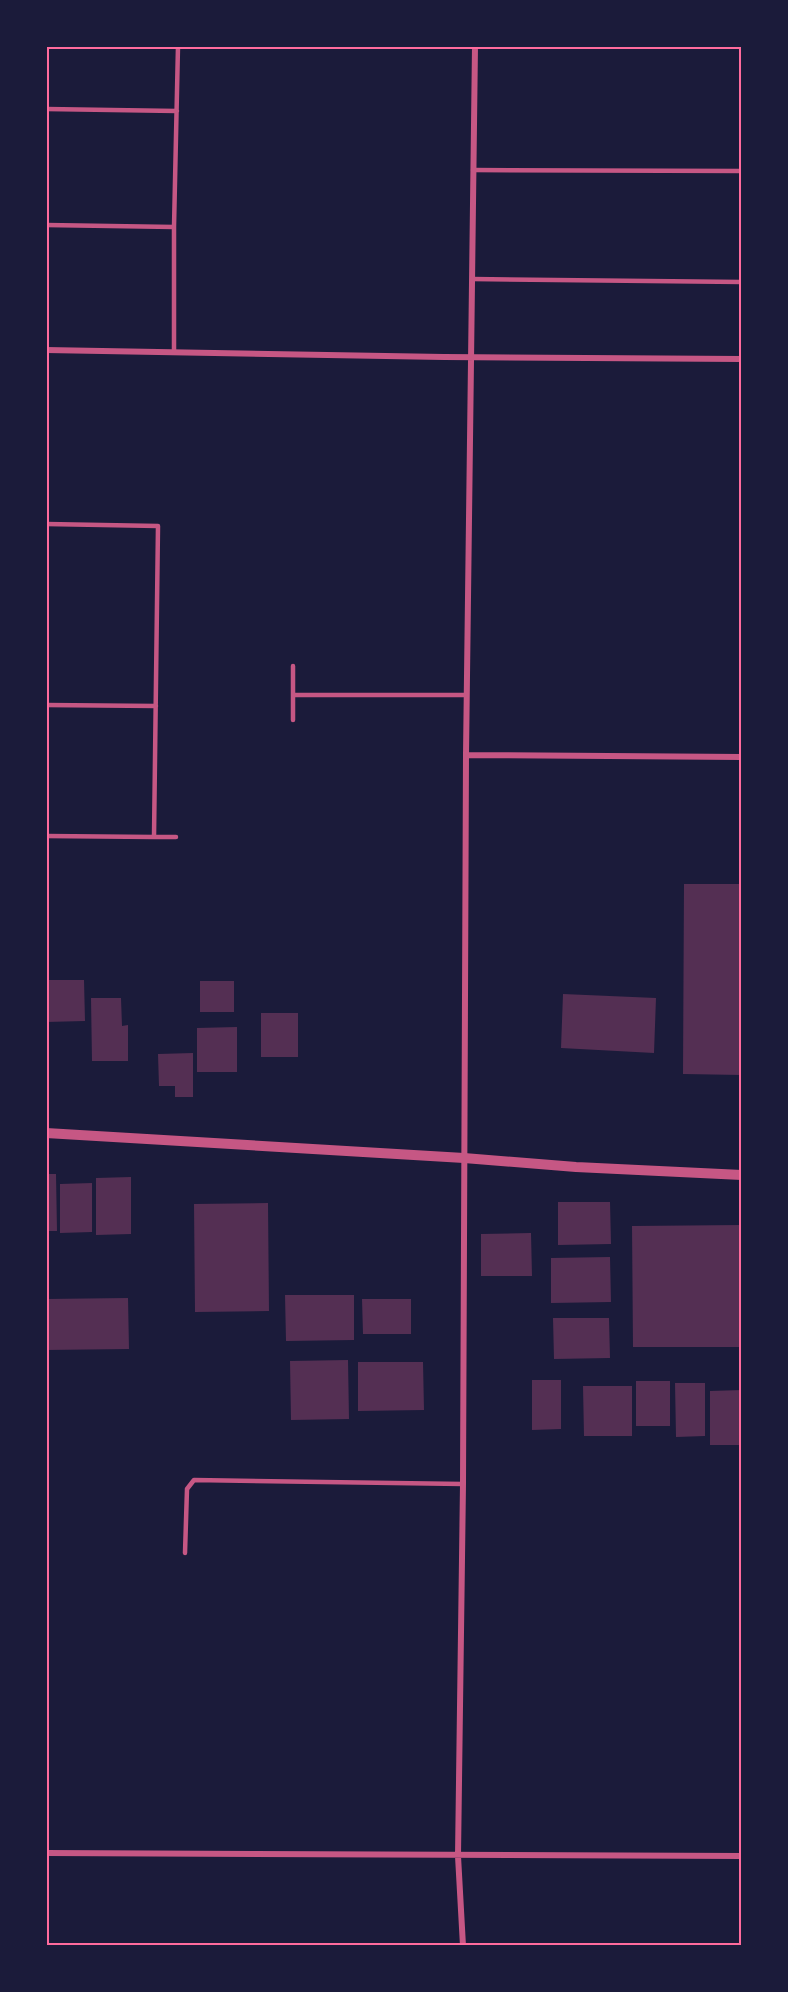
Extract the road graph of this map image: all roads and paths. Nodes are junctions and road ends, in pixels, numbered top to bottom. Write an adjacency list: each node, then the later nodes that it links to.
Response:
1 (178, 46): 4 (lane)
2 (475, 46): 5 (street)
3 (46, 110): 4 (lane)
4 (177, 111): 8 (lane)
5 (473, 170): 6 (lane); 9 (street)
6 (741, 171)
7 (46, 225): 8 (lane)
8 (174, 226): 12 (lane)
9 (472, 279): 10 (lane); 13 (street)
10 (741, 282)
11 (46, 350): 12 (street)
12 (174, 351): 13 (street)
13 (470, 357): 14 (street); 18 (street)
14 (741, 359)
15 (46, 524): 20 (lane)
16 (293, 666): 17 (lane)
17 (294, 695): 18 (lane); 21 (lane)
18 (466, 695): 22 (street)
19 (46, 705): 20 (lane)
20 (156, 706): 25 (lane)
21 (293, 720)
22 (465, 755): 23 (street); 28 (street)
23 (741, 757)
24 (46, 836): 25 (lane)
25 (154, 837): 26 (lane)
26 (176, 837)
27 (46, 1133): 28 (street)
28 (464, 1158): 29 (street); 30 (street)
29 (741, 1175)
30 (463, 1484): 31 (lane); 33 (street)
31 (185, 1553)
32 (46, 1853): 33 (street)
33 (458, 1856): 34 (street); 35 (street)
34 (741, 1856)
35 (463, 1946)

